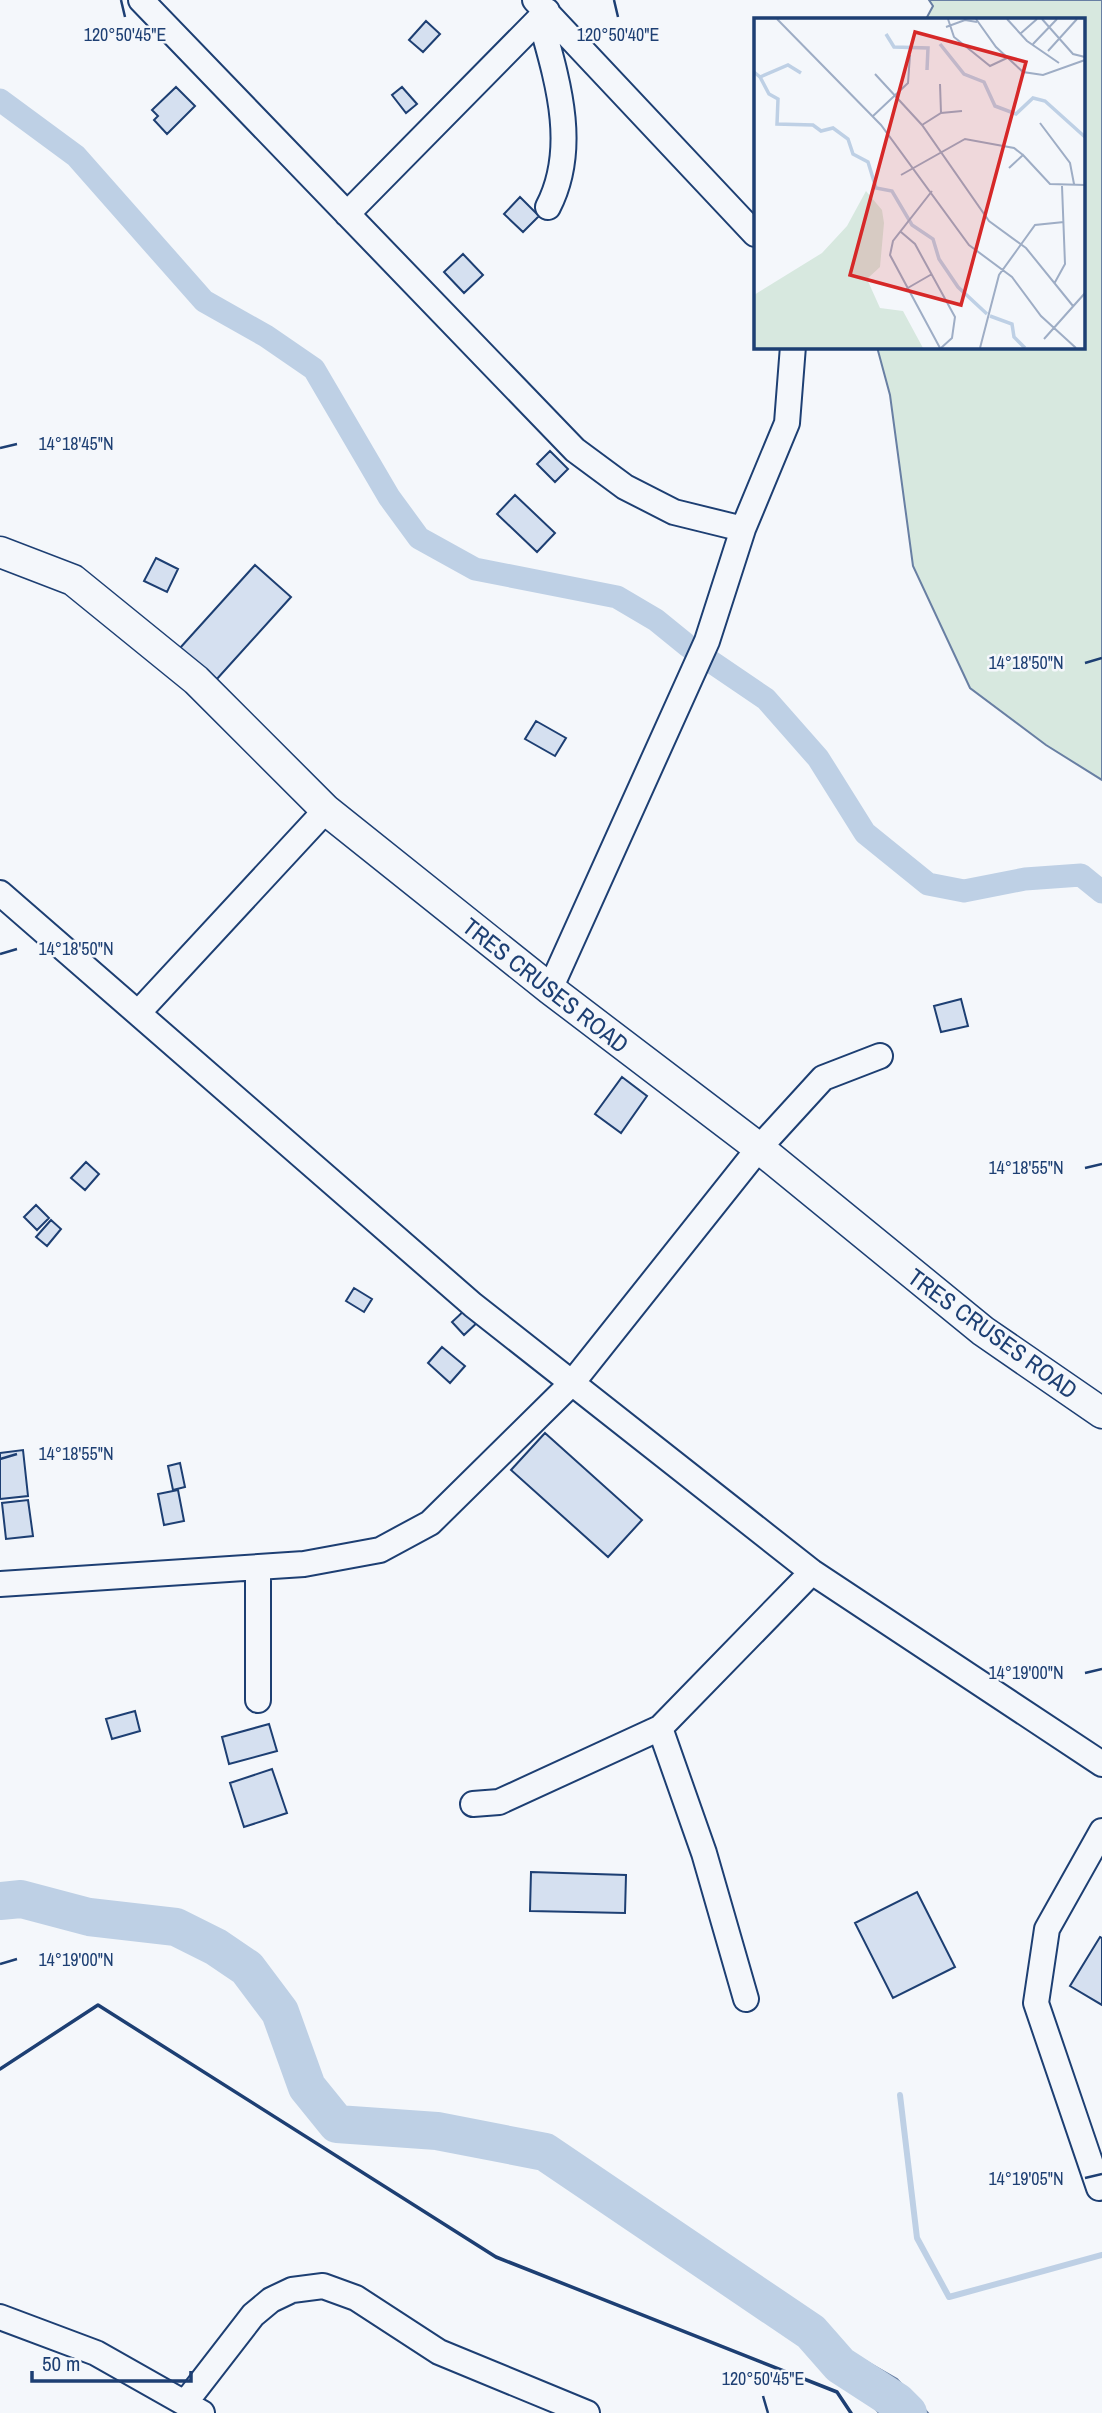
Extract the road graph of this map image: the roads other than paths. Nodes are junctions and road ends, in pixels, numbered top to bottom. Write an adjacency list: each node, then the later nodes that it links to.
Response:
1 (141, 0): 4 (street)
2 (543, 6): 3 (street); 4 (street); 5 (street)
3 (548, 206)
4 (347, 214): 7 (street)
5 (754, 233)
6 (793, 348): 7 (street)
7 (743, 528): 11 (street)
8 (0, 552): 9 (main road, TRES CRUSES ROAD)
9 (326, 810): 11 (main road, TRES CRUSES ROAD); 12 (street)
10 (0, 892): 12 (street)
11 (550, 989): 14 (main road, TRES CRUSES ROAD)
12 (138, 1013): 15 (street)
13 (880, 1056): 14 (street)
14 (759, 1148): 15 (street); 16 (main road, TRES CRUSES ROAD)
15 (572, 1383): 17 (street); 18 (street)
16 (1102, 1413)
17 (258, 1568): 19 (street); 20 (street)
18 (812, 1572): 21 (street); 22 (street)
19 (0, 1584)
20 (258, 1700)
21 (660, 1728): 23 (street); 25 (street)
22 (1102, 1764)
23 (473, 1804)
24 (1102, 1831): 26 (street)
25 (746, 1998)
26 (1074, 2116): 27 (street); 28 (street)
27 (1102, 2130)
28 (1099, 2188)
29 (0, 2316): 30 (street)
30 (194, 2408): 31 (street)
31 (587, 2413)

